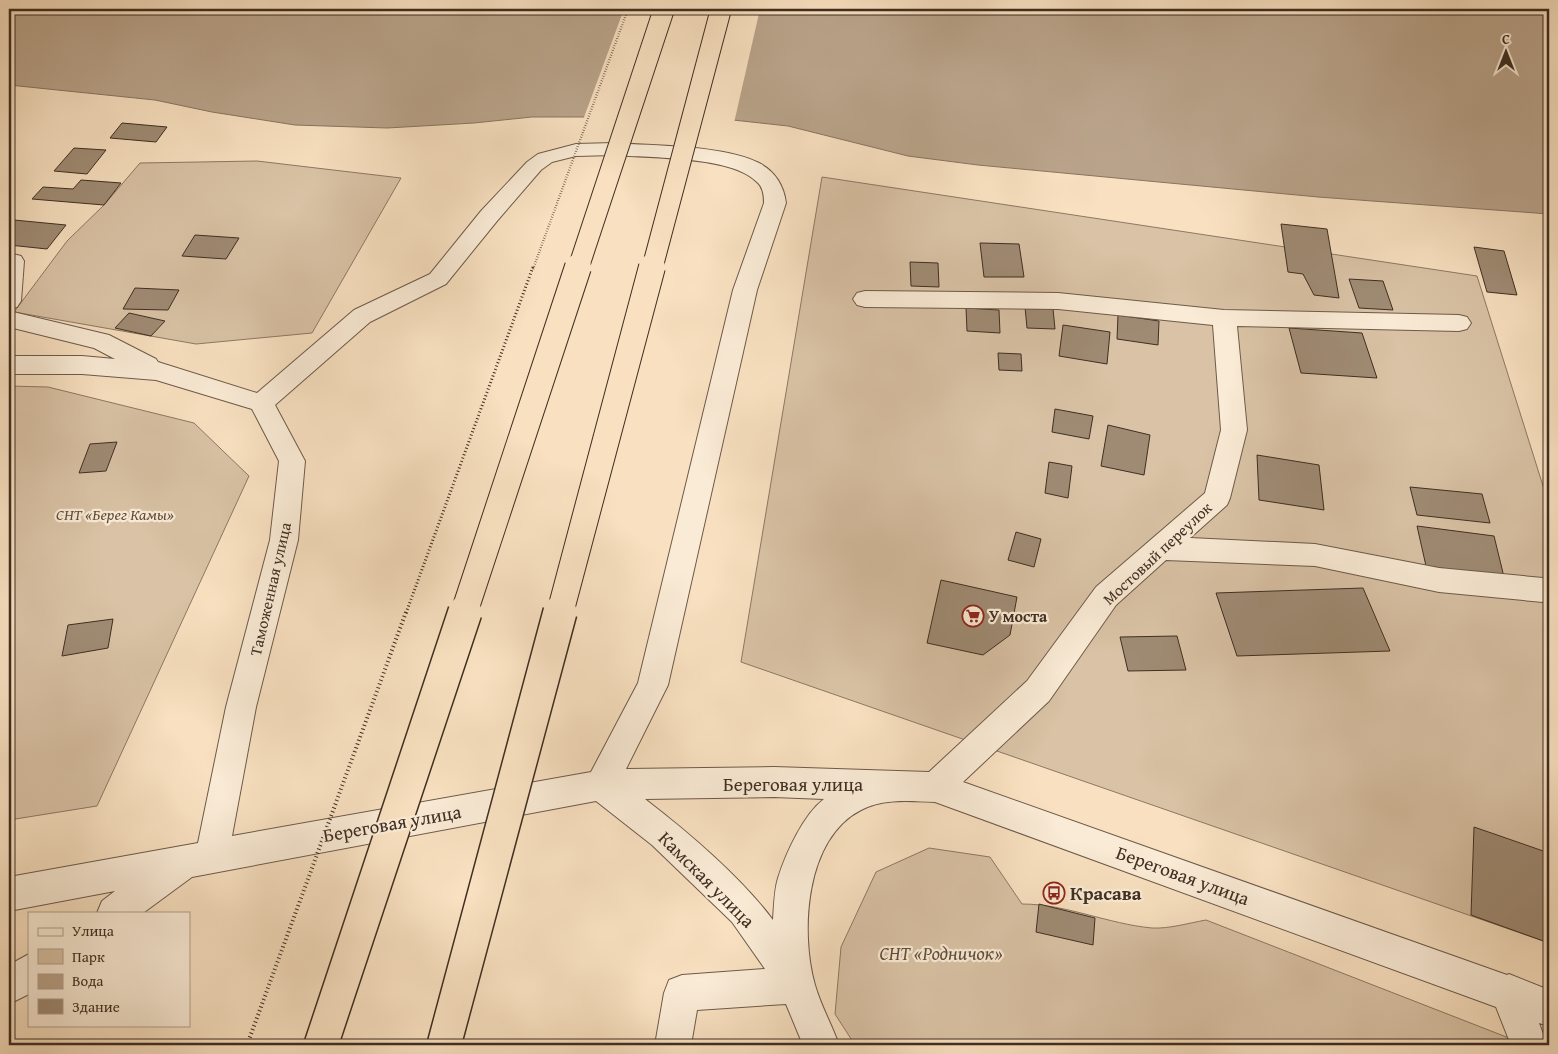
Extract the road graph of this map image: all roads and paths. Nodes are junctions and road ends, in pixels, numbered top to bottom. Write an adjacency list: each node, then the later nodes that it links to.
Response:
1 (628, 9): 26 (path, bridge)
2 (664, 9): 27 (highway, bridge)
3 (721, 9): 28 (highway, bridge)
4 (13, 261): 6 (street)
5 (865, 299): 7 (street)
6 (9, 301)
7 (1224, 318): 9 (street); 13 (street, Мостовый переулок)
8 (9, 319): 11 (street)
9 (1460, 323)
10 (9, 365): 11 (street)
11 (157, 371): 12 (street)
12 (261, 403): 16 (street); 18 (street, Таможенная улица)
13 (1160, 548): 14 (street); 17 (street, Мостовый переулок)
14 (1543, 590)
15 (892, 785): 16 (street, Береговая улица); 17 (street, Береговая улица); 22 (street, Камская улица)
16 (601, 786): 18 (street, Береговая улица); 22 (street, Камская улица)
17 (935, 787): 24 (street, Береговая улица)
18 (199, 858): 19 (street, Береговая улица); 20 (street)
19 (9, 894)
20 (116, 912)
21 (28, 973): 23 (street)
22 (797, 985): 29 (street); 30 (street, Камская улица)
23 (9, 986)
24 (1509, 992): 25 (street, Береговая улица); 31 (street)
25 (1549, 1008)
26 (246, 1045)
27 (321, 1045)
28 (444, 1045)
29 (673, 1045)
30 (821, 1045)
31 (1529, 1045)

